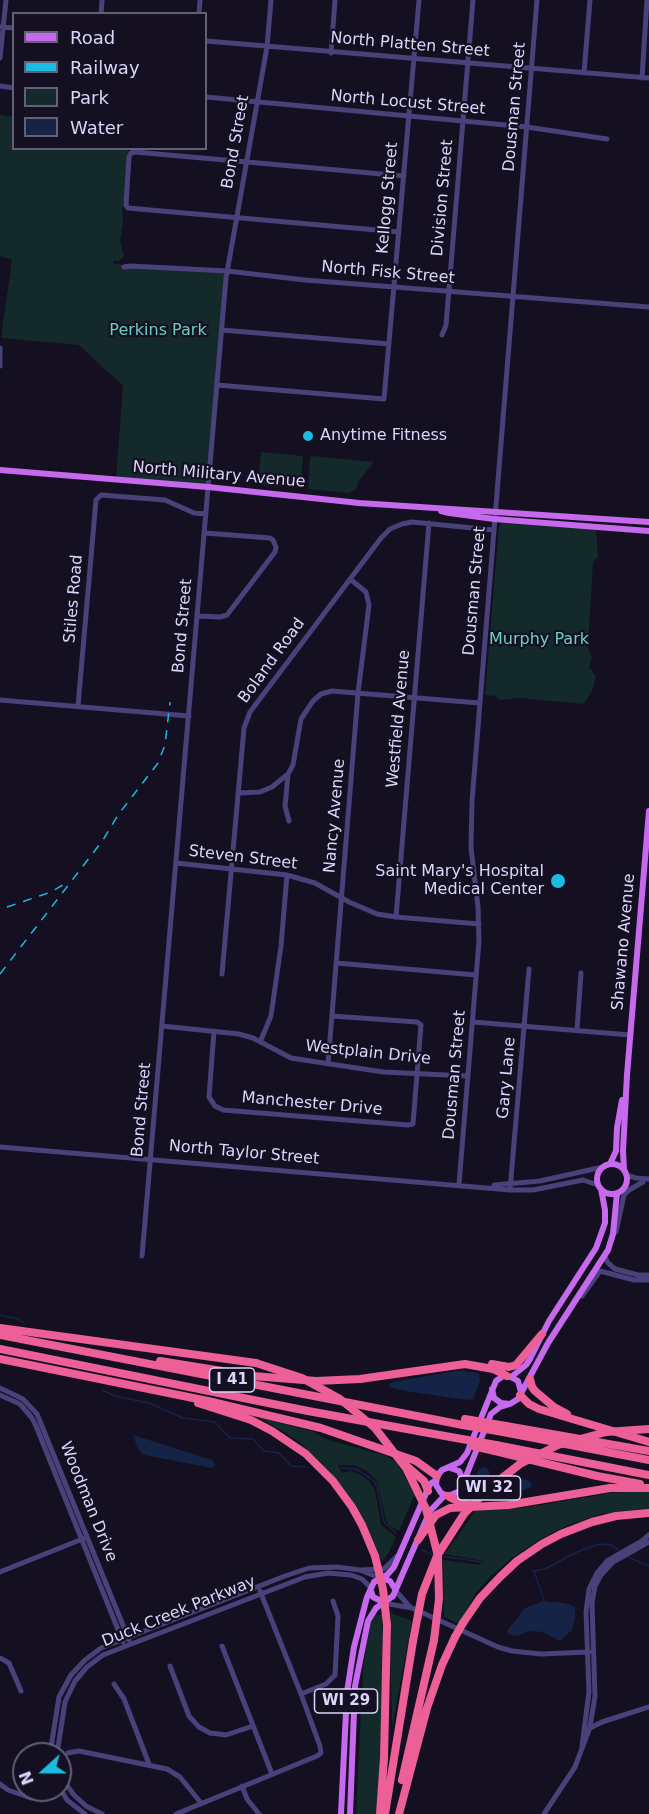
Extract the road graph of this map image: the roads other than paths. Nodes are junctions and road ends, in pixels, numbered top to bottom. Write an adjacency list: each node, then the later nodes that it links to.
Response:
1 (6, 0): 9 (street)
2 (271, 0): 11 (street, Bond Street)
3 (335, 0): 12 (street)
4 (419, 0): 14 (street, Kellogg Street)
5 (473, 0): 15 (street, Division Street)
6 (537, 0): 16 (street, Dousman Street)
7 (590, 0): 17 (street)
8 (647, 0): 18 (street)
9 (2, 27): 13 (street)
10 (207, 41): 11 (street, North Platten Street)
11 (267, 47): 12 (street, North Platten Street); 21 (street, Bond Street)
12 (331, 52): 14 (street, North Platten Street)
13 (0, 58)
14 (414, 59): 15 (street, North Platten Street); 22 (street, Kellogg Street)
15 (467, 64): 16 (street, North Platten Street); 23 (street, Division Street)
16 (531, 69): 17 (street, North Platten Street); 24 (street, Dousman Street)
17 (584, 73): 18 (street, North Platten Street)
18 (642, 78): 19 (street, North Platten Street)
19 (649, 78)
20 (207, 97): 21 (street, North Locust Street)
21 (257, 102): 22 (street, North Locust Street); 26 (street, Bond Street)
22 (409, 117): 23 (street, North Locust Street); 27 (street, Kellogg Street)
23 (463, 122): 24 (street, North Locust Street); 33 (street, Division Street)
24 (527, 127): 25 (street, North Locust Street); 34 (street, Dousman Street)
25 (607, 139)
26 (247, 163): 27 (street); 28 (street, Bond Street); 28 (street)
27 (404, 176): 29 (street, Kellogg Street)
28 (236, 219): 29 (street); 31 (street, Bond Street)
29 (399, 232): 32 (street, Kellogg Street)
30 (124, 267): 31 (street, North Fisk Street)
31 (227, 271): 32 (street, North Fisk Street); 36 (street, Bond Street)
32 (394, 287): 33 (street, North Fisk Street); 38 (street, Kellogg Street)
33 (449, 291): 34 (street, North Fisk Street); 37 (street, Division Street)
34 (512, 296): 35 (street, North Fisk Street); 45 (street, Dousman Street)
35 (649, 307)
36 (222, 330): 38 (street); 41 (street, Bond Street)
37 (442, 334)
38 (389, 344): 41 (street, Kellogg Street)
39 (0, 348): 40 (street)
40 (0, 366)
41 (217, 385): 43 (street, Bond Street)
42 (0, 470): 43 (main road, North Military Avenue)
43 (208, 487): 44 (main road, North Military Avenue); 46 (street, Bond Street)
44 (436, 509): 45 (main road, North Military Avenue); 47 (main road, North Military Avenue)
45 (495, 511): 47 (street, Dousman Street); 49 (main road, North Military Avenue)
46 (206, 514): 53 (street, Bond Street); 60 (street, Stiles Road)
47 (494, 519): 50 (main road, North Military Avenue); 51 (street, Dousman Street)
48 (429, 523): 51 (street, Boland Road); 54 (street, Boland Road); 57 (street, Westfield Avenue)
49 (649, 524): 50 (main road)
50 (608, 528): 52 (main road, North Military Avenue)
51 (493, 530): 59 (street, Dousman Street)
52 (649, 531)
53 (205, 533): 55 (street, Bond Street); 55 (street)
54 (350, 579): 56 (street, Nancy Avenue); 63 (street, Boland Road)
55 (198, 616): 61 (street, Bond Street)
56 (358, 693): 57 (street); 62 (street); 70 (street, Nancy Avenue)
57 (414, 698): 59 (street); 71 (street, Westfield Avenue)
58 (0, 700): 60 (street)
59 (479, 703): 72 (street, Dousman Street)
60 (78, 706): 61 (street)
61 (189, 716): 66 (street, Bond Street)
62 (288, 774): 63 (street); 65 (street)
63 (238, 792): 67 (street, Boland Road)
64 (649, 811): 69 (main road, Shawano Avenue)
65 (289, 820)
66 (176, 863): 67 (street, Steven Street); 80 (street, Bond Street)
67 (232, 869): 68 (street, Steven Street); 76 (street, Boland Road)
68 (287, 874): 70 (street, Steven Street); 85 (street)
69 (646, 877): 84 (main road, Shawano Avenue)
70 (341, 898): 71 (street, Steven Street); 73 (street, Nancy Avenue)
71 (396, 917): 72 (street, Steven Street)
72 (479, 924): 77 (street, Dousman Street)
73 (336, 963): 77 (street); 78 (street, Nancy Avenue)
74 (529, 969): 81 (street, Gary Lane)
75 (581, 973): 82 (street)
76 (222, 974)
77 (476, 975): 79 (street, Dousman Street)
78 (332, 1016): 86 (street, Nancy Avenue); 87 (street)
79 (472, 1022): 81 (street); 89 (street, Dousman Street)
80 (162, 1026): 83 (street, Westplain Drive); 91 (street, Bond Street)
81 (525, 1026): 82 (street); 96 (street, Gary Lane)
82 (577, 1030): 84 (street)
83 (214, 1031): 85 (street, Westplain Drive); 87 (street, Manchester Drive)
84 (630, 1035): 88 (main road, Shawano Avenue)
85 (260, 1042): 86 (street, Westplain Drive)
86 (328, 1064): 87 (street, Westplain Drive)
87 (418, 1074): 89 (street, Westplain Drive)
88 (627, 1075): 92 (main road, Shawano Avenue); 93 (main road, Shawano Avenue)
89 (468, 1076): 95 (street, Dousman Street)
90 (0, 1147): 91 (street, North Taylor Street)
91 (151, 1159): 95 (street, North Taylor Street); 101 (street, Bond Street)
92 (607, 1165): 93 (main road); 96 (street); 97 (main road)
93 (625, 1173): 94 (street); 98 (main road)
94 (647, 1180): 98 (street); 100 (street)
95 (459, 1184): 96 (street, North Taylor Street)
96 (511, 1186): 97 (street)
97 (600, 1187): 99 (main road); 106 (main road)
98 (624, 1188): 99 (main road)
99 (617, 1193): 100 (main road)
100 (607, 1251): 102 (street); 104 (main road)
101 (142, 1256)
102 (649, 1275)
103 (649, 1280): 104 (street)
104 (565, 1315): 113 (main road)
105 (0, 1328): 182 (highway, bridge)
106 (542, 1334): 111 (highway); 112 (main road)
107 (0, 1335): 110 (highway, I 41)
108 (0, 1349): 124 (highway, I 41, bridge)
109 (0, 1359): 115 (highway)
110 (144, 1362): 111 (highway); 121 (highway, I 41, bridge)
111 (465, 1364): 112 (highway)
112 (509, 1376): 116 (main road); 117 (main road)
113 (531, 1379): 117 (main road); 120 (highway)
114 (0, 1388): 138 (street, Woodman Drive)
115 (148, 1388): 126 (highway); 180 (highway, bridge)
116 (492, 1389): 119 (main road); 128 (main road)
117 (520, 1394): 119 (main road); 120 (highway)
118 (0, 1395): 138 (street, Woodman Drive)
119 (510, 1404): 131 (main road)
120 (576, 1420): 123 (highway)
121 (505, 1429): 125 (highway); 127 (highway, I 41)
122 (649, 1429): 181 (highway, WI 32, bridge)
123 (649, 1442)
124 (496, 1448): 129 (highway, I 41); 132 (highway)
125 (649, 1450)
126 (384, 1451): 130 (highway); 133 (highway)
127 (649, 1460)
128 (446, 1468): 130 (main road); 131 (main road)
129 (649, 1475)
130 (436, 1478): 133 (main road); 134 (main road)
131 (464, 1484): 134 (main road)
132 (649, 1486): 135 (highway)
133 (428, 1491): 142 (main road)
134 (447, 1495): 135 (highway); 139 (main road)
135 (494, 1507): 139 (highway)
136 (649, 1513): 182 (highway, bridge)
137 (649, 1535): 141 (street)
138 (84, 1538): 144 (street); 153 (street, Woodman Drive); 154 (street, Woodman Drive)
139 (418, 1540): 148 (main road)
140 (649, 1542): 141 (street)
141 (628, 1551): 156 (street)
142 (397, 1556): 143 (street); 145 (main road)
143 (358, 1570): 145 (street); 146 (street, Duck Creek Parkway)
144 (0, 1572)
145 (380, 1578): 147 (main road); 148 (main road)
146 (257, 1587): 149 (street); 153 (street, Duck Creek Parkway)
147 (371, 1589): 149 (street, Duck Creek Parkway); 151 (main road); 178 (main road, WI 29)
148 (394, 1590): 151 (main road); 152 (street)
149 (261, 1593): 153 (street, Duck Creek Parkway); 161 (street)
150 (333, 1601): 161 (street)
151 (384, 1602): 152 (street); 179 (main road, WI 29)
152 (412, 1608): 156 (street)
153 (130, 1641): 154 (street, Duck Creek Parkway)
154 (123, 1643): 165 (street, Duck Creek Parkway); 166 (street, Duck Creek Parkway)
155 (222, 1646): 163 (street)
156 (590, 1652): 164 (street)
157 (0, 1658): 160 (street)
158 (170, 1666): 163 (street)
159 (114, 1684): 168 (street)
160 (21, 1691)
161 (301, 1694): 169 (street)
162 (649, 1707): 164 (street)
163 (254, 1726): 169 (street)
164 (587, 1730): 183 (street)
165 (52, 1742)
166 (59, 1742)
167 (72, 1752): 168 (street)
168 (149, 1764): 173 (street)
169 (272, 1774): 170 (street)
170 (242, 1786): 173 (street); 177 (street)
171 (72, 1795): 175 (street)
172 (70, 1802): 174 (street)
173 (201, 1803): 176 (street)
174 (85, 1814)
175 (102, 1814)
176 (176, 1814)
177 (259, 1814)
178 (340, 1814)
179 (350, 1814)
180 (380, 1814)
181 (385, 1814)
182 (397, 1814)
183 (544, 1814)

